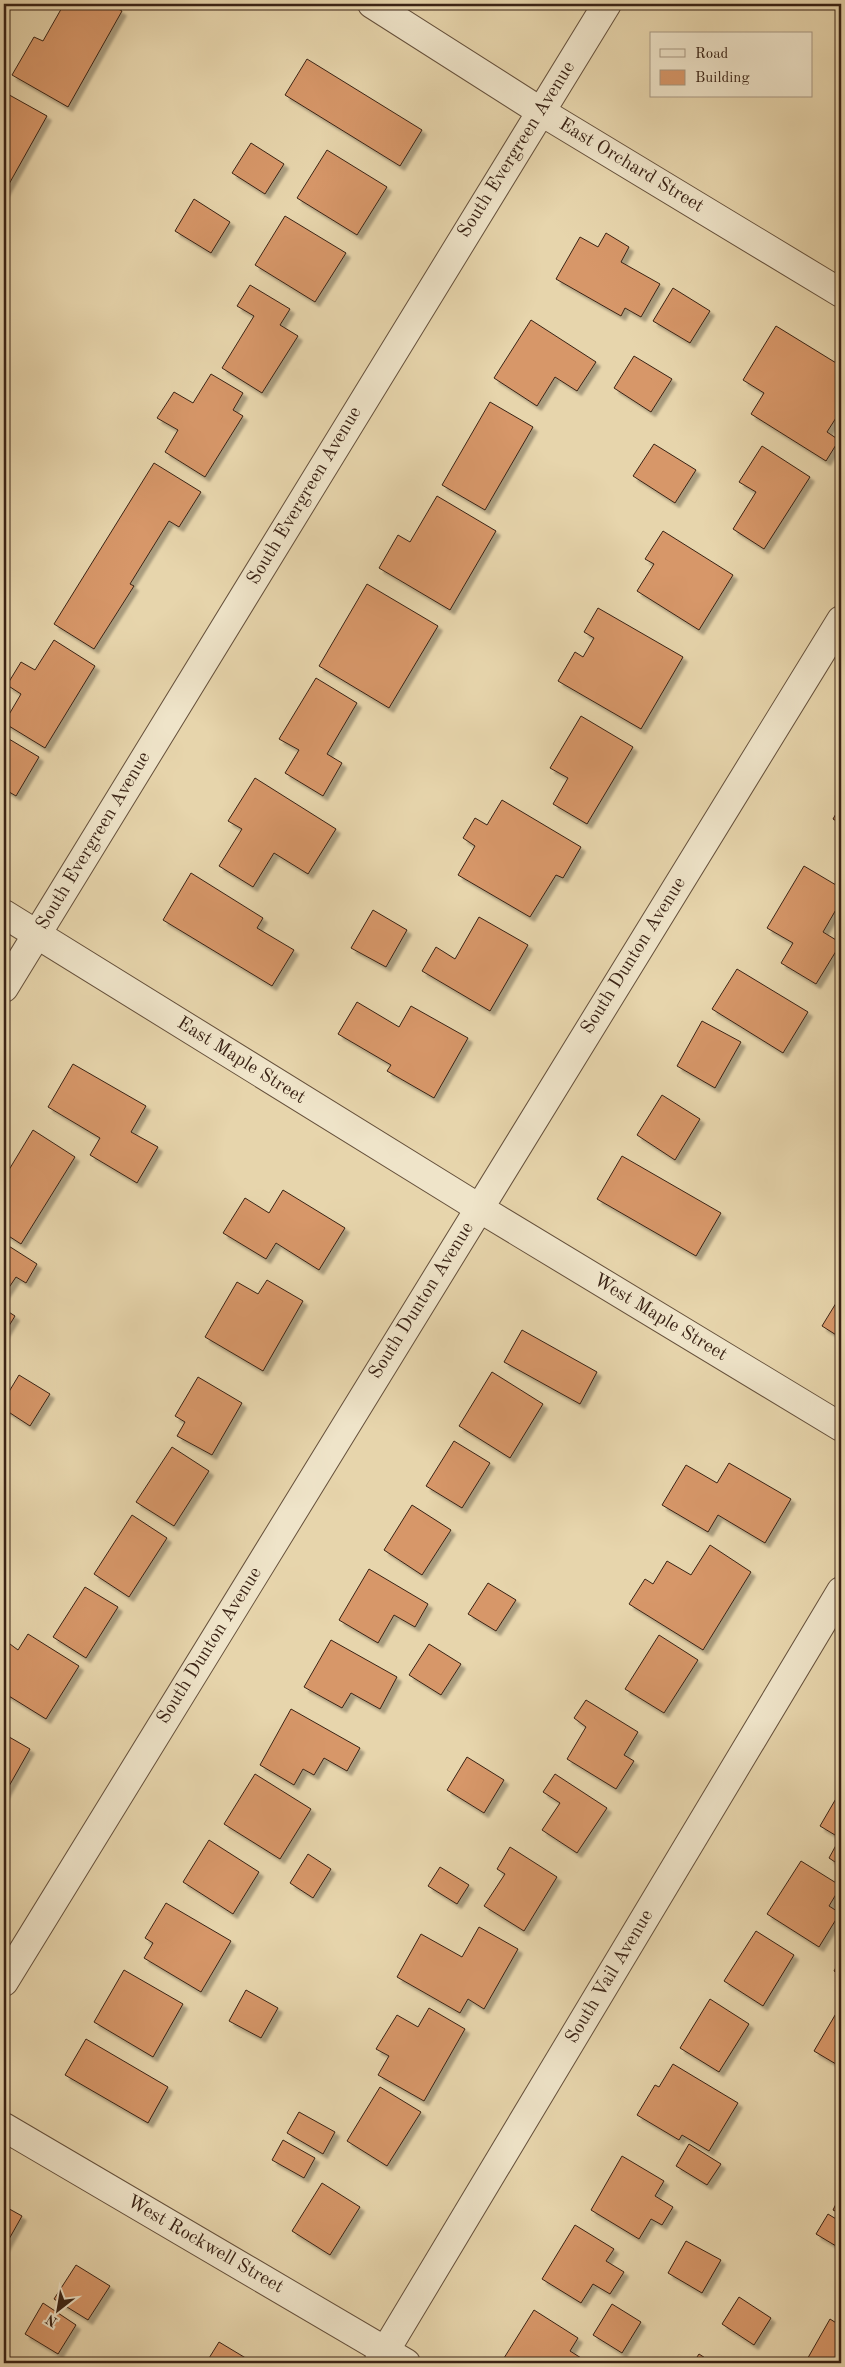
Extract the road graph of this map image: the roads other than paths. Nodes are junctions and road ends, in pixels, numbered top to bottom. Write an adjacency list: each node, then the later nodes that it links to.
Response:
1 (372, 4): 3 (street, East Orchard Street)
2 (607, 4): 3 (street, South Evergreen Avenue)
3 (540, 111): 4 (street, East Orchard Street); 7 (street, South Evergreen Avenue)
4 (841, 293)
5 (841, 620): 9 (street, South Dunton Avenue)
6 (4, 914): 7 (street, East Maple Street)
7 (37, 935): 8 (street, South Evergreen Avenue); 9 (street, East Maple Street)
8 (4, 988)
9 (479, 1208): 10 (street, West Maple Street); 12 (street, South Dunton Avenue)
10 (841, 1427)
11 (841, 1591): 14 (street, South Vail Avenue)
12 (4, 1982)
13 (4, 2127): 14 (street, West Rockwell Street)
14 (390, 2359)

